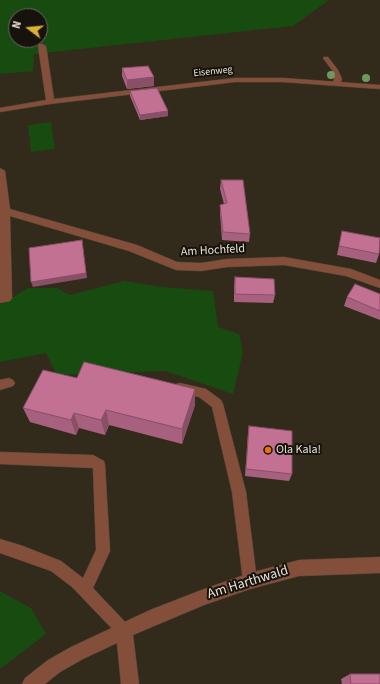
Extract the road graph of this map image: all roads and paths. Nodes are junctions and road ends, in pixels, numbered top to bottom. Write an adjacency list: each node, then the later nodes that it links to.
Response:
1 (42, 48): 5 (street)
2 (326, 58): 3 (lane)
3 (337, 83): 4 (street, Eisenweg); 5 (street, Eisenweg)
4 (379, 85)
5 (50, 102): 6 (street, Eisenweg)
6 (0, 110)
7 (0, 171): 8 (street)
8 (5, 211): 9 (street, Am Hochfeld); 10 (street)
9 (380, 284)
10 (0, 299)
11 (165, 384): 15 (lane)
12 (0, 458): 16 (lane)
13 (0, 546): 16 (lane)
14 (380, 565): 15 (street, Am Harthwald)
15 (250, 581): 17 (street, Am Harthwald)
16 (85, 590): 17 (lane)
17 (124, 631): 18 (street, Am Harthwald); 19 (street)
18 (31, 684)
19 (130, 684)

